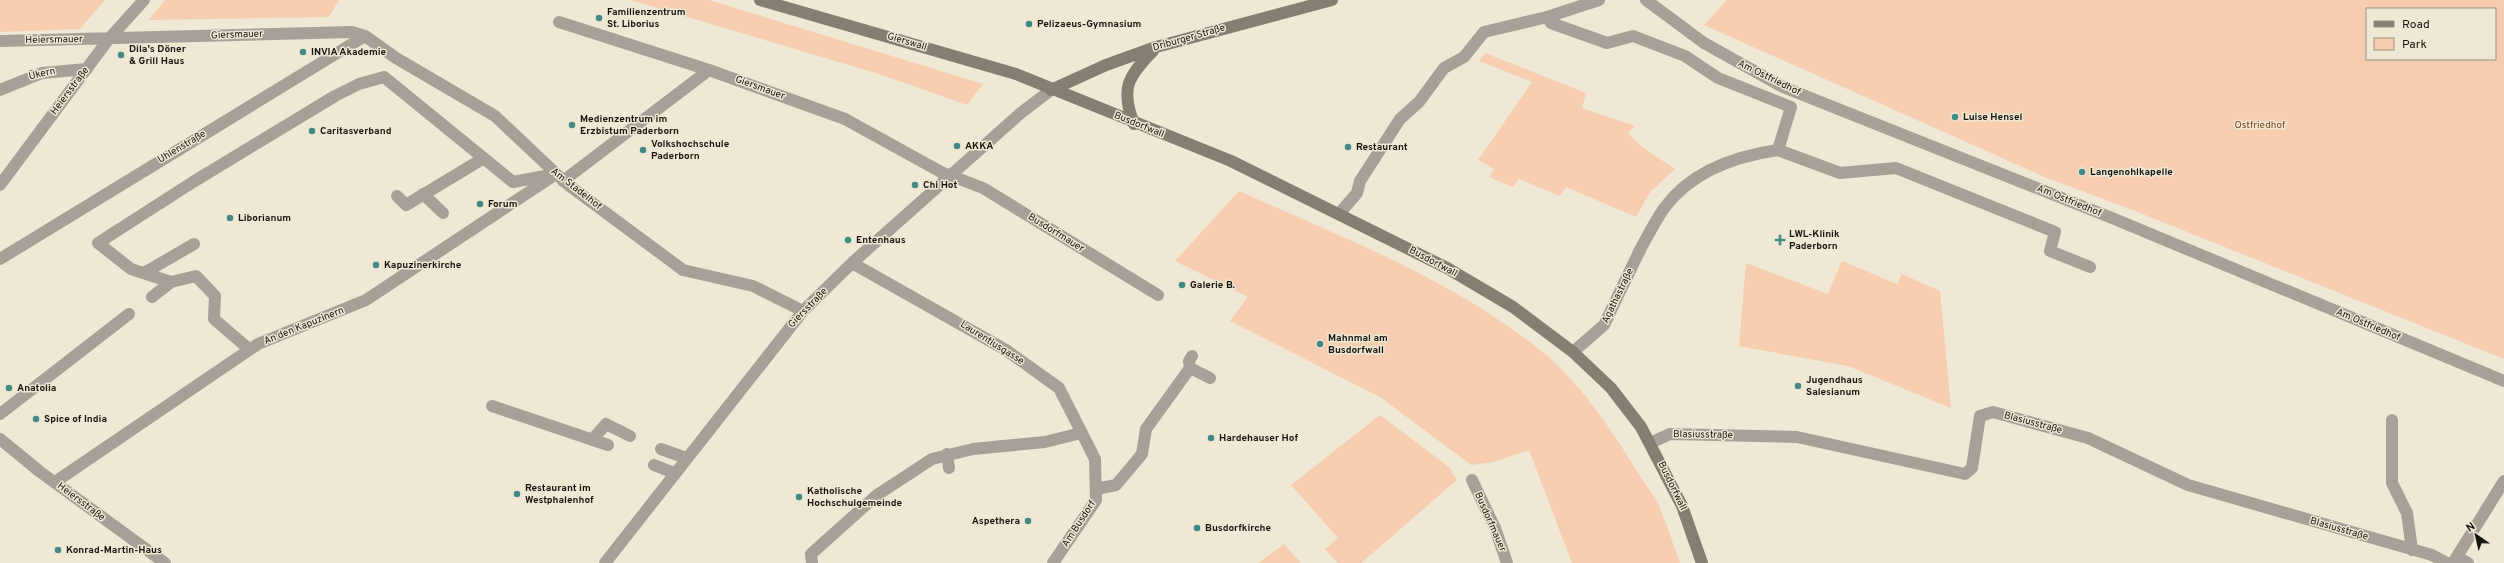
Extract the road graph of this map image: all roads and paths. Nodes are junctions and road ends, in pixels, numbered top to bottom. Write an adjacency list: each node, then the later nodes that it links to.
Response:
1 (144, 0): 9 (street, Heiersstraße)
2 (760, 0): 15 (main road, Gierswall)
3 (1332, 0): 11 (main road, Driburger Straße)
4 (1599, 0): 6 (street)
5 (1646, 0): 39 (street, Am Ostfriedhof)
6 (1546, 17): 17 (street); 25 (street)
7 (559, 22): 13 (street, Giersmauer)
8 (365, 36): 9 (street, Giersmauer); 20 (street, Am Stadelhof); 27 (street, Uhlenstraße)
9 (108, 40): 10 (street, Heiersmauer); 12 (street, Heiersstraße)
10 (0, 41)
11 (1156, 47): 15 (main road, Driburger Straße); 16 (main road)
12 (87, 69): 14 (street, Ükern); 21 (street, Heiersstraße)
13 (709, 70): 19 (street, Giersmauer); 20 (street, An den Kapuzinern)
14 (0, 90)
15 (1051, 90): 16 (main road, Busdorfwall); 19 (street, Giersstraße)
16 (1134, 124): 25 (main road, Busdorfwall)
17 (1778, 150): 29 (street); 37 (street, Agathastraße)
18 (484, 158): 20 (street); 22 (street); 30 (street)
19 (952, 176): 28 (street, Giersstraße); 32 (street, Busdorfmauer)
20 (560, 177): 34 (street, Am Stadelhof); 36 (street, An den Kapuzinern)
21 (0, 185)
22 (423, 194): 23 (street); 24 (street)
23 (397, 196)
24 (443, 213)
25 (1339, 214): 37 (main road, Busdorfwall)
26 (194, 244): 30 (street)
27 (0, 259)
28 (852, 263): 34 (street, Giersstraße); 43 (street, Laurentiusgasse)
29 (2090, 267)
30 (144, 273): 31 (street)
31 (171, 282): 33 (street); 36 (street)
32 (1158, 295)
33 (152, 297)
34 (803, 311): 51 (street, Giersstraße)
35 (129, 314): 41 (street)
36 (249, 349): 58 (street, An den Kapuzinern)
37 (1573, 352): 47 (main road, Busdorfwall)
38 (1210, 378): 59 (street)
39 (2504, 381)
40 (492, 406): 46 (street)
41 (0, 414)
42 (2392, 420): 60 (street)
43 (1081, 433): 50 (street); 52 (street, Laurentiusgasse)
44 (630, 436): 46 (street)
45 (0, 439): 58 (street, Heiersstraße)
46 (592, 440): 48 (street)
47 (1650, 442): 60 (street, Blasiusstraße); 67 (main road, Busdorfwall)
48 (608, 445)
49 (661, 449): 51 (street)
50 (947, 454): 54 (street); 64 (street)
51 (686, 458): 55 (street, Giersstraße)
52 (1094, 459): 59 (street, Am Busdorf)
53 (654, 465): 55 (street)
54 (949, 468)
55 (674, 473): 63 (street, Giersstraße)
56 (1472, 480): 66 (street, Busdorfmauer)
57 (2504, 481): 61 (street)
58 (55, 482): 62 (street, Heiersstraße)
59 (1096, 489): 65 (street, Am Busdorf)
60 (2412, 550): 61 (street, Blasiusstraße)
61 (2456, 562)
62 (164, 563)
63 (605, 563)
64 (812, 563)
65 (1053, 563)
66 (1507, 563)
67 (1702, 563)

